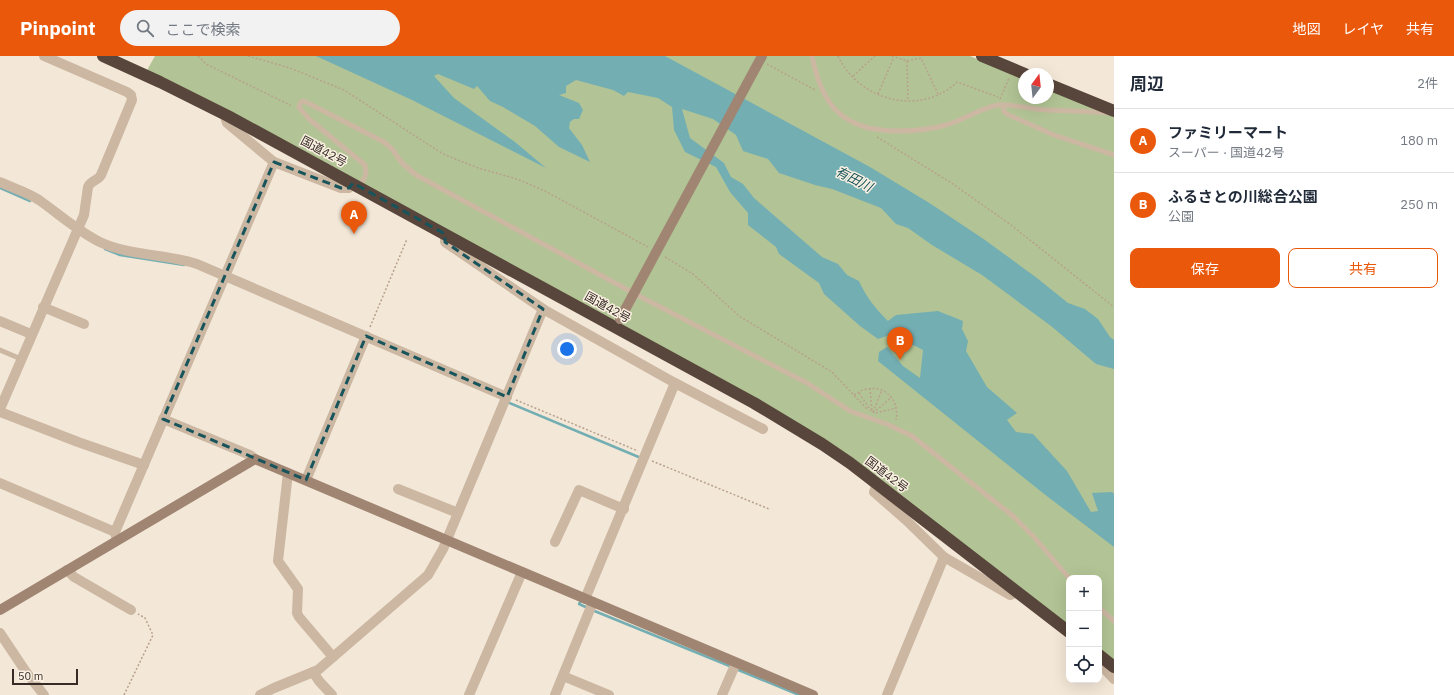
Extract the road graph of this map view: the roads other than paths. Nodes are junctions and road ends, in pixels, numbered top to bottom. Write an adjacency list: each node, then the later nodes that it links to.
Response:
1 (44, 56): 15 (street)
2 (103, 56): 10 (highway, 国道42号)
3 (812, 56): 8 (lane)
4 (982, 56): 6 (highway)
5 (764, 60): 21 (street, bridge)
6 (1018, 71)
7 (1054, 87): 9 (highway)
8 (1003, 105): 9 (lane); 11 (lane)
9 (1114, 112)
10 (228, 116): 12 (street); 14 (highway, 国道42号)
11 (1114, 155)
12 (274, 162): 14 (street); 17 (street)
13 (0, 182): 15 (street)
14 (356, 185): 16 (highway, 国道42号); 47 (lane)
15 (77, 227): 17 (street); 18 (street)
16 (445, 234): 19 (street); 21 (highway, 国道42号)
17 (224, 277): 24 (street); 30 (street)
18 (43, 307): 22 (street); 23 (street)
19 (543, 309): 27 (street); 28 (street)
20 (0, 321): 23 (street)
21 (618, 323): 37 (highway, 国道42号)
22 (84, 324)
23 (31, 334): 26 (street)
24 (366, 336): 28 (street); 35 (street)
25 (0, 350): 26 (lane)
26 (21, 359): 29 (street)
27 (676, 383): 31 (street); 39 (street)
28 (506, 396): 40 (street)
29 (0, 410): 33 (street)
30 (163, 419): 32 (street); 33 (street)
31 (763, 429)
32 (255, 459): 34 (street); 41 (street)
33 (144, 465): 41 (street)
34 (288, 473): 35 (street); 56 (street)
35 (306, 480): 42 (street)
36 (0, 483): 41 (street)
37 (877, 484): 44 (street); 48 (highway, 国道42号)
38 (398, 488): 40 (street)
39 (624, 509): 43 (street); 49 (street)
40 (458, 513): 42 (street)
41 (116, 536): 45 (street)
42 (447, 540): 46 (street); 56 (street)
43 (555, 542)
44 (944, 557): 48 (street); 72 (street)
45 (67, 570): 50 (street); 51 (street)
46 (522, 572): 49 (street); 67 (street)
47 (1066, 575)
48 (1018, 592): 54 (highway, 国道42号)
49 (589, 601): 58 (street); 62 (street)
50 (0, 610)
51 (131, 610)
52 (1102, 611): 53 (lane)
53 (1114, 621)
54 (1066, 630)
55 (0, 633): 64 (street)
56 (333, 657): 61 (street)
57 (1102, 657): 60 (highway)
58 (736, 663): 70 (street); 71 (street)
59 (1102, 666): 63 (street)
60 (1114, 667)
61 (313, 672): 65 (street); 66 (street)
62 (563, 676): 68 (street); 69 (street)
63 (1114, 679)
64 (44, 695)
65 (260, 695)
66 (332, 695)
67 (469, 695)
68 (555, 695)
69 (609, 695)
70 (722, 695)
71 (813, 695)
72 (887, 695)

